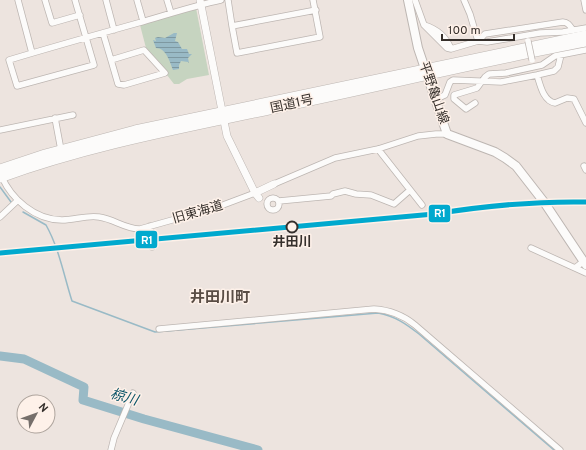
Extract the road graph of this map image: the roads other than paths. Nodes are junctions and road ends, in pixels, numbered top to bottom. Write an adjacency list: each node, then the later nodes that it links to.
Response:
1 (18, 0): 31 (street)
2 (45, 0): 18 (street)
3 (75, 0): 18 (street)
4 (106, 0): 22 (street)
5 (137, 0): 19 (street)
6 (167, 0): 17 (street)
7 (221, 0): 14 (street)
8 (228, 0): 20 (street)
9 (313, 0): 15 (street)
10 (408, 0): 35 (main road, 平野亀山線)
11 (415, 0): 28 (street)
12 (464, 0): 28 (street)
13 (584, 0): 16 (street)
14 (201, 2): 17 (street); 41 (street)
15 (316, 10): 20 (street); 20 (street)
16 (586, 10)
17 (171, 13): 19 (street)
18 (80, 15): 26 (street)
19 (143, 21): 22 (street)
20 (232, 26)
21 (586, 28): 23 (street)
22 (114, 30): 24 (street)
23 (573, 30): 27 (street); 28 (street)
24 (103, 33): 26 (street); 33 (street)
25 (586, 35): 35 (highway, 国道1号)
26 (86, 38): 31 (street); 31 (street)
27 (527, 38): 28 (street); 34 (street, bridge)
28 (478, 41)
29 (586, 42): 35 (highway, 国道1号)
30 (586, 50): 32 (street)
31 (32, 53)
32 (561, 55): 34 (street); 36 (street)
33 (111, 60): 33 (street)
34 (534, 67): 37 (street)
35 (426, 72): 38 (main road, 平野亀山線); 41 (highway, 国道1号)
36 (537, 74): 37 (street); 43 (street)
37 (482, 81): 38 (street); 39 (street)
38 (436, 99): 45 (main road, 平野亀山線)
39 (475, 103)
40 (73, 115): 42 (street)
41 (223, 115): 47 (highway, 国道1号); 48 (highway, 国道1号); 51 (street)
42 (55, 118): 44 (street); 47 (street)
43 (586, 123)
44 (0, 130)
45 (447, 134): 46 (street); 61 (main road, 平野亀山線)
46 (378, 149): 49 (street); 50 (street)
47 (61, 150): 48 (highway, 国道1号)
48 (0, 174): 53 (street, 旧東海道)
49 (274, 184): 51 (street, 旧東海道)
50 (410, 190): 54 (street); 56 (street)
51 (257, 195): 52 (street); 55 (street); 58 (street, 旧東海道)
52 (269, 198): 54 (street); 55 (street)
53 (17, 201): 57 (street); 58 (street, 旧東海道)
54 (279, 201): 55 (street)
55 (267, 205)
56 (422, 205)
57 (0, 217)
58 (150, 226): 59 (street)
59 (152, 247)
60 (531, 248): 62 (street)
61 (585, 263): 62 (street)
62 (575, 268): 63 (street)
63 (586, 273)
64 (159, 329): 67 (street)
65 (132, 394): 66 (street)
66 (111, 450)
67 (560, 450)

